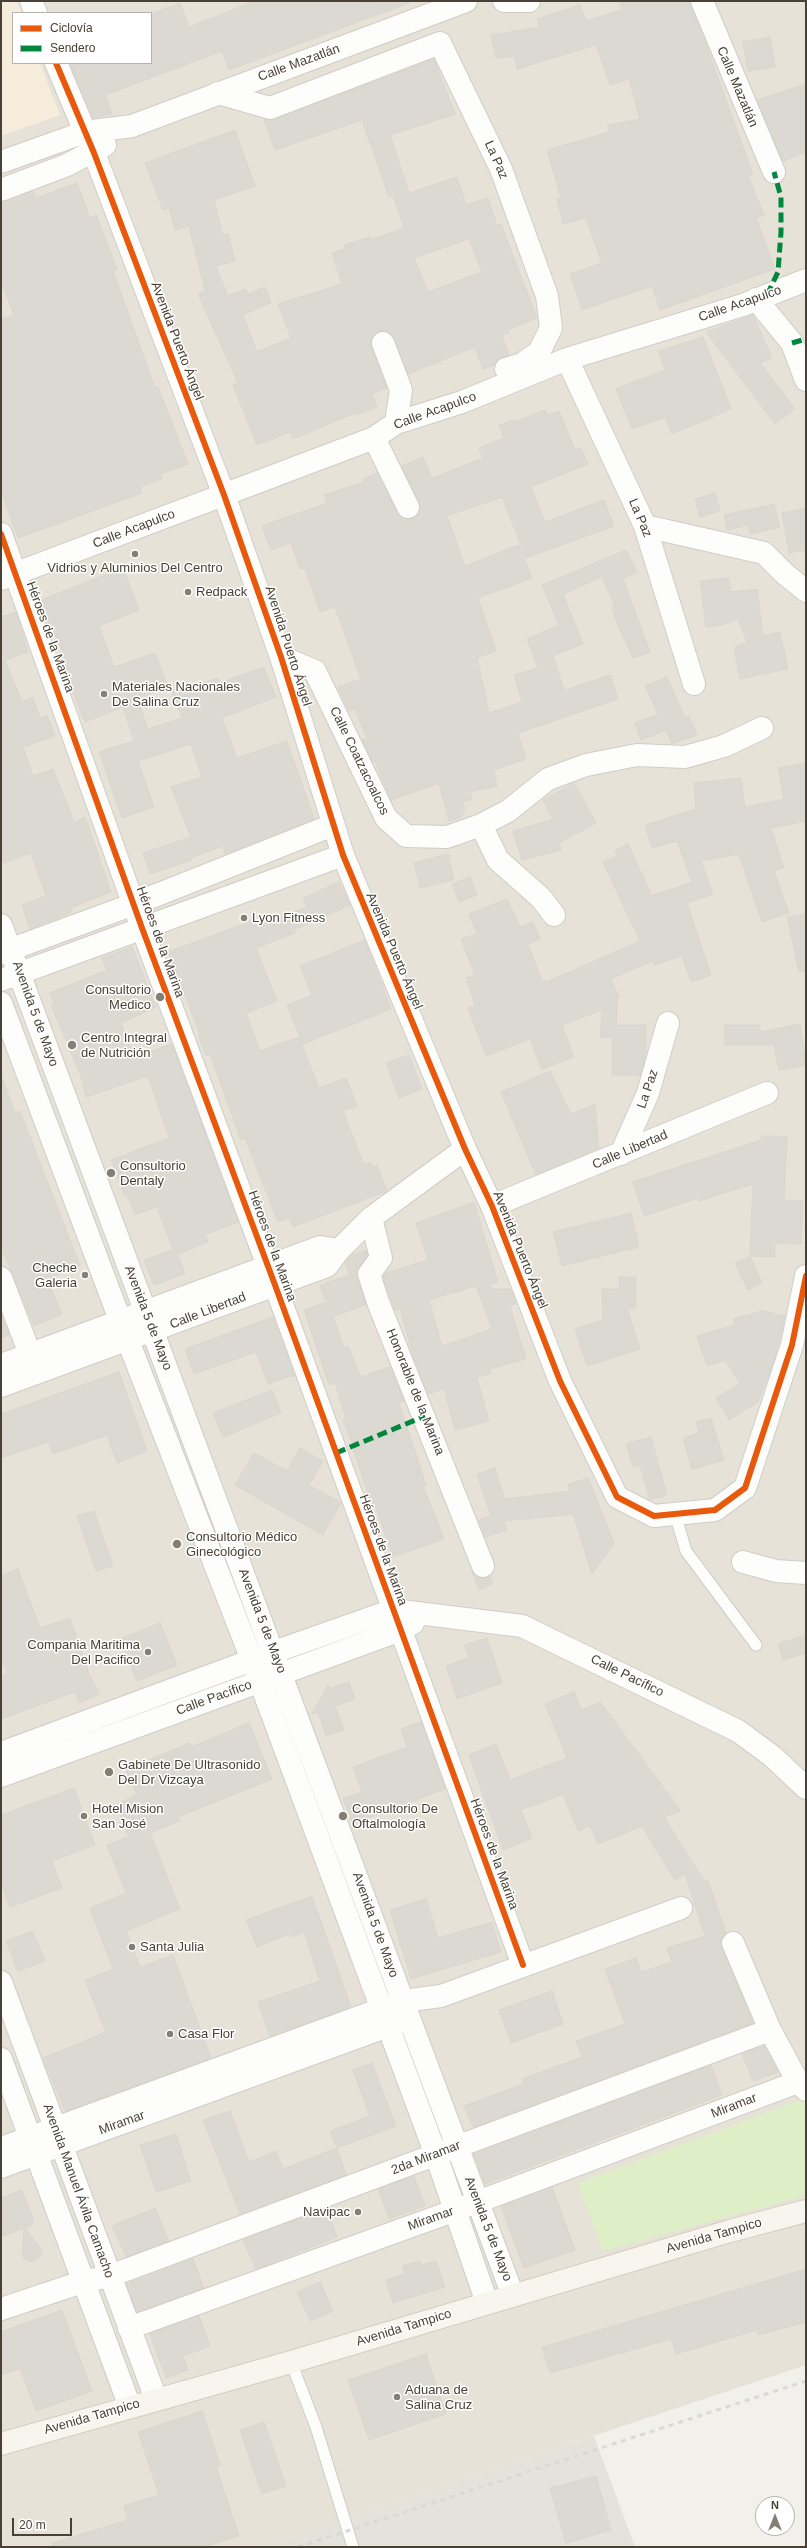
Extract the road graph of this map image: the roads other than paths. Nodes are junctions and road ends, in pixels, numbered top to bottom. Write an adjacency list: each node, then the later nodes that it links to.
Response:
1 (31, 1): 7 (street)
2 (466, 1): 6 (street, Calle Mazatlán)
3 (504, 1): 4 (street)
4 (529, 1)
5 (702, 1): 14 (street, Calle Mazatlán)
6 (440, 6): 9 (street, Calle Mazatlán)
7 (36, 12)
8 (56, 64): 11 (street, Avenida Puerto Ángel)
9 (218, 93): 10 (street, Calle Mazatlán); 21 (street, La Paz)
10 (132, 126): 11 (street, Calle Mazatlán); 12 (street, Calle Mazatlán)
11 (85, 132): 12 (street, Avenida Puerto Ángel); 13 (street, Calle Mazatlán)
12 (94, 153): 15 (street, Calle Mazatlán); 23 (street, Avenida Puerto Ángel)
13 (1, 162)
14 (774, 172)
15 (1, 190)
16 (806, 280): 17 (street, Calle Acapulco)
17 (756, 299): 19 (street, Calle Acapulco); 20 (street)
18 (384, 343): 21 (street)
19 (567, 359): 21 (street, Calle Acapulco); 25 (street, La Paz)
20 (806, 380)
21 (396, 423): 22 (street, Calle Acapulco)
22 (374, 438): 23 (street, Calle Acapulco); 24 (street)
23 (224, 495): 27 (street, Calle Acapulco); 29 (street, Avenida Puerto Ángel)
24 (408, 506)
25 (645, 526): 28 (street); 30 (street, La Paz)
26 (1, 534): 27 (street, Héroes de la Marina)
27 (9, 576): 35 (street, Héroes de la Marina)
28 (806, 590)
29 (281, 657): 32 (street, Avenida Puerto Ángel); 33 (street, Calle Coatzacoalcos)
30 (694, 684)
31 (762, 728): 33 (street, Calle Coatzacoalcos)
32 (333, 824): 34 (street, Avenida Puerto Ángel); 35 (street)
33 (481, 825): 36 (street)
34 (343, 855): 38 (street); 44 (street, Avenida Puerto Ángel)
35 (134, 904): 38 (street, Héroes de la Marina); 39 (street)
36 (554, 915)
37 (1, 925): 39 (street, Avenida 5 de Mayo)
38 (142, 928): 40 (street); 48 (street, Héroes de la Marina)
39 (6, 951): 40 (street, Avenida 5 de Mayo)
40 (10, 977): 51 (street, Avenida 5 de Mayo)
41 (1, 1003): 52 (street, Avenida 5 de Mayo)
42 (668, 1023): 45 (street, La Paz)
43 (767, 1093): 45 (street, Calle Libertad)
44 (465, 1149): 46 (street, Avenida Puerto Ángel); 47 (street, Calle Libertad)
45 (621, 1154): 46 (street, Calle Libertad)
46 (492, 1206): 57 (street, Avenida Puerto Ángel)
47 (371, 1218): 48 (street, Calle Libertad); 59 (street, Honorable de la Marina)
48 (272, 1276): 51 (street, Calle Libertad); 53 (street, Calle Libertad); 61 (street, Héroes de la Marina)
49 (806, 1276): 57 (street, Avenida Puerto Ángel)
50 (1, 1278): 54 (street)
51 (145, 1311): 52 (street, Calle Libertad); 53 (street, Avenida 5 de Mayo)
52 (124, 1330): 53 (street, Calle Libertad); 54 (street, Calle Libertad); 56 (street, Calle Libertad); 64 (street, Avenida 5 de Mayo)
53 (153, 1331): 63 (street, Avenida 5 de Mayo)
54 (30, 1354): 55 (street, Calle Libertad)
55 (1, 1365)
56 (1, 1386)
57 (675, 1514): 62 (lane)
58 (742, 1562): 60 (street)
59 (483, 1566)
60 (806, 1573)
61 (397, 1620): 63 (street, Calle Pacífico); 65 (street, Calle Pacífico); 69 (street, Calle Pacífico); 72 (street, Héroes de la Marina)
62 (756, 1645)
63 (274, 1652): 64 (street, Calle Pacífico); 65 (street, Avenida 5 de Mayo)
64 (252, 1660): 66 (street, Avenida 5 de Mayo); 67 (street, Calle Pacífico)
65 (282, 1673): 66 (street, Calle Pacífico); 74 (street, Avenida 5 de Mayo)
66 (260, 1681): 68 (street, Calle Pacífico); 75 (street, Avenida 5 de Mayo)
67 (1, 1752)
68 (1, 1776)
69 (806, 1788)
70 (681, 1908): 72 (street, Miramar)
71 (733, 1943): 76 (street)
72 (523, 1966): 74 (street, Miramar)
73 (1, 1982): 79 (street, Avenida Manuel Ávila Camacho)
74 (407, 2010): 75 (street, Miramar); 81 (street, Avenida 5 de Mayo)
75 (385, 2017): 79 (street, Miramar); 83 (street, Avenida 5 de Mayo)
76 (770, 2030): 78 (street); 81 (street, 2da Miramar)
77 (1, 2060): 80 (street, Avenida Manuel Ávila Camacho)
78 (802, 2086): 85 (street, Miramar)
79 (58, 2136): 80 (street, Miramar); 88 (street, Avenida Manuel Ávila Camacho)
80 (33, 2145): 82 (street, Miramar); 84 (street, Miramar); 89 (street, Avenida Manuel Ávila Camacho)
81 (457, 2147): 83 (street, 2da Miramar); 85 (street, Avenida 5 de Mayo)
82 (1, 2148)
83 (436, 2155): 86 (street, Avenida 5 de Mayo); 88 (street, 2da Miramar)
84 (1, 2166)
85 (477, 2202): 86 (street, Miramar); 90 (street, Avenida 5 de Mayo)
86 (456, 2210): 91 (street, Avenida 5 de Mayo); 93 (street, Miramar)
87 (806, 2211): 90 (main road, Avenida Tampico)
88 (110, 2276): 89 (street, 2da Miramar); 93 (street, Avenida Manuel Ávila Camacho)
89 (82, 2282): 92 (street); 96 (street, Avenida Manuel Ávila Camacho)
90 (513, 2296): 91 (main road, Avenida Tampico)
91 (487, 2303): 94 (main road, Avenida Tampico)
92 (1, 2309)
93 (129, 2328): 95 (street, Avenida Manuel Ávila Camacho)
94 (291, 2362): 95 (main road, Avenida Tampico); 98 (lane)
95 (156, 2399): 96 (main road, Avenida Tampico)
96 (130, 2406): 97 (main road, Avenida Tampico)
97 (1, 2444)
98 (353, 2547)

